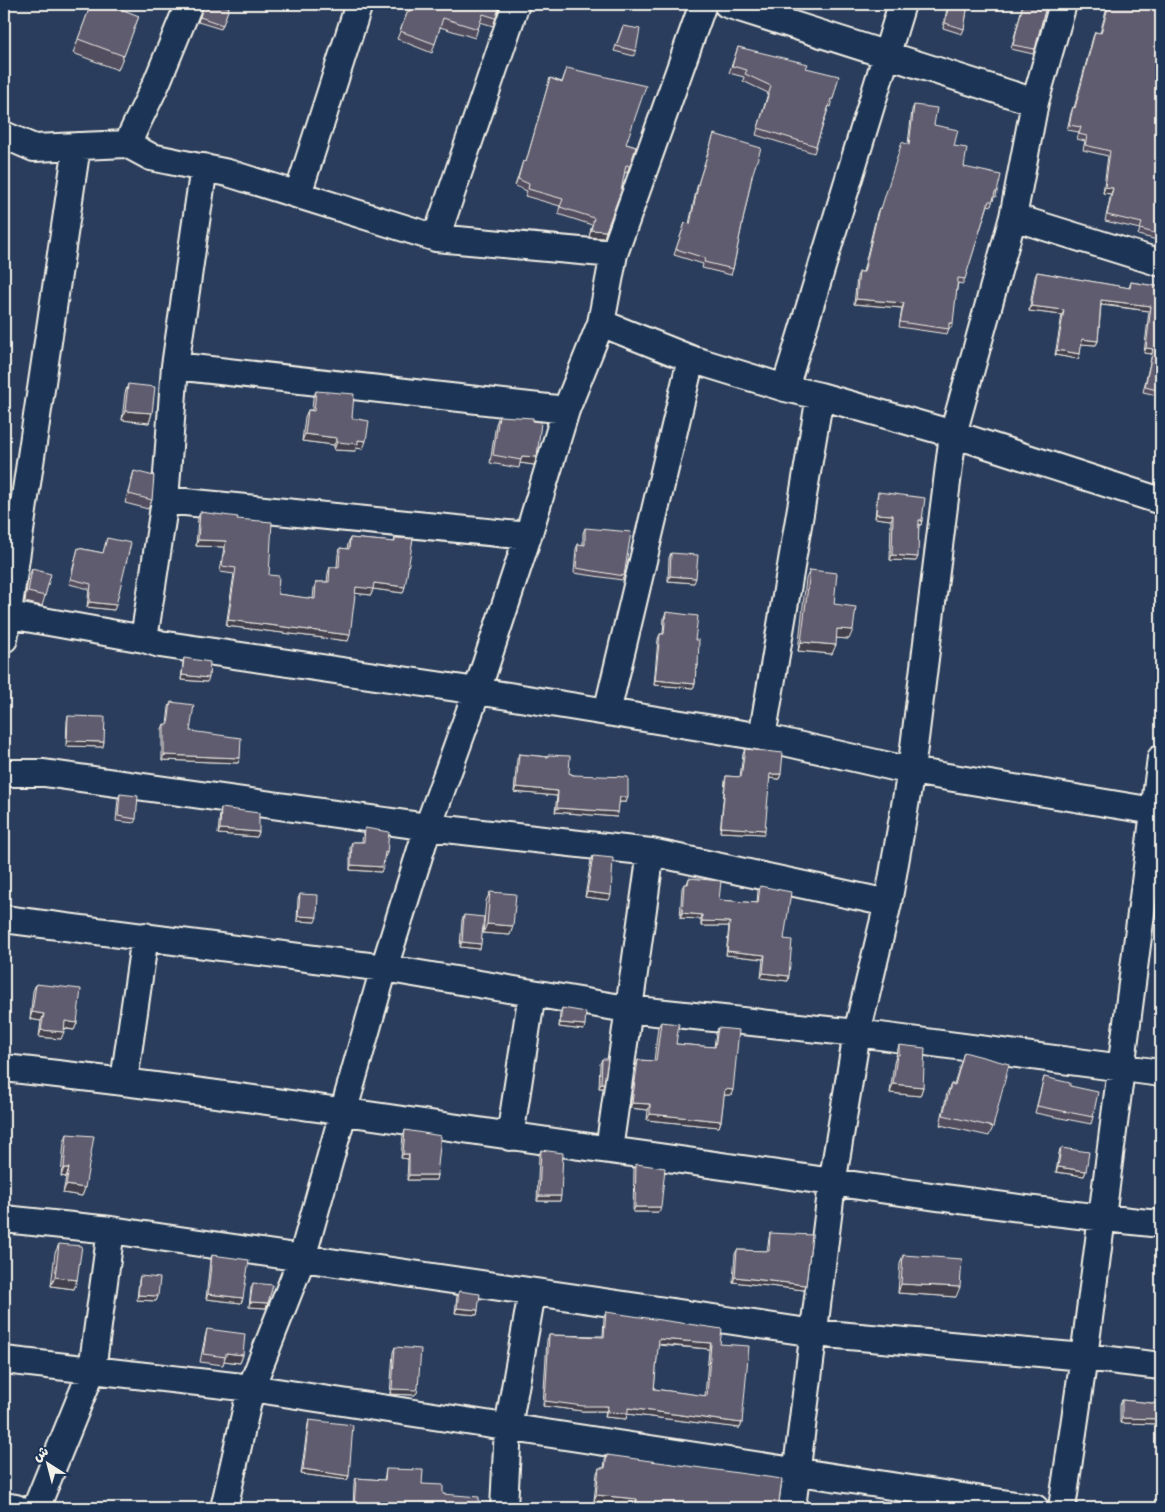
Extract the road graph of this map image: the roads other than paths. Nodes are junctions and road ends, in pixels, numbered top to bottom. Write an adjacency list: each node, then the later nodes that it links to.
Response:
1 (189, 4): 11 (street)
2 (359, 4): 14 (street)
3 (516, 4): 16 (street)
4 (703, 4): 17 (street)
5 (726, 4): 8 (street)
6 (902, 4): 8 (street)
7 (1063, 4): 9 (street)
8 (888, 54): 9 (street); 22 (street)
9 (1035, 102): 15 (street)
10 (4, 135): 12 (street)
11 (127, 144): 12 (street); 13 (street)
12 (77, 146): 29 (street)
13 (204, 167): 14 (street); 21 (street)
14 (298, 194): 16 (street)
15 (1013, 217): 18 (street); 25 (street)
16 (436, 238): 17 (street)
17 (614, 254): 19 (street)
18 (1161, 263)
19 (601, 323): 20 (street); 24 (street)
20 (691, 359): 22 (street); 32 (street)
21 (175, 366): 24 (street); 26 (street)
22 (785, 388): 23 (street)
23 (820, 396): 25 (street); 33 (street)
24 (566, 410): 28 (street)
25 (953, 434): 27 (street); 35 (street)
26 (165, 500): 28 (street); 30 (street)
27 (1161, 501)
28 (528, 536): 31 (street)
29 (5, 623): 30 (street)
30 (144, 639): 31 (street)
31 (477, 691): 32 (street); 38 (street)
32 (607, 712): 33 (street)
33 (762, 737): 35 (street)
34 (1161, 758): 37 (street)
35 (911, 771): 37 (street); 40 (street)
36 (4, 773): 38 (street)
37 (1154, 811): 48 (street)
38 (428, 827): 39 (street); 43 (street)
39 (651, 852): 40 (street); 45 (street)
40 (888, 903): 46 (street)
41 (4, 919): 42 (street)
42 (145, 936): 43 (street); 50 (street)
43 (384, 968): 44 (street); 51 (street)
44 (532, 993): 45 (street); 52 (street)
45 (627, 1009): 46 (street); 53 (street)
46 (857, 1033): 48 (street); 54 (street)
47 (4, 1068): 50 (street)
48 (1120, 1068): 49 (street); 55 (street)
49 (1161, 1072)
50 (124, 1081): 51 (street)
51 (345, 1113): 52 (street); 59 (street)
52 (510, 1137): 53 (street)
53 (609, 1150): 54 (street)
54 (832, 1184): 55 (street); 61 (street)
55 (1100, 1218): 57 (street); 62 (street)
56 (4, 1219): 58 (street)
57 (1161, 1224)
58 (111, 1230): 59 (street); 65 (street)
59 (302, 1258): 60 (street); 66 (street)
60 (532, 1293): 61 (street); 67 (street)
61 (815, 1333): 62 (street); 68 (street)
62 (1084, 1357): 64 (street); 76 (street)
63 (4, 1360): 65 (street)
64 (1161, 1366)
65 (92, 1370): 66 (street); 71 (street)
66 (251, 1388): 67 (street); 72 (street)
67 (508, 1427): 68 (street); 73 (street)
68 (798, 1471): 74 (street); 75 (street)
69 (4, 1506): 70 (street)
70 (16, 1508)
71 (36, 1508)
72 (224, 1508)
73 (504, 1508)
74 (792, 1508)
75 (1035, 1508)
76 (1062, 1508)

